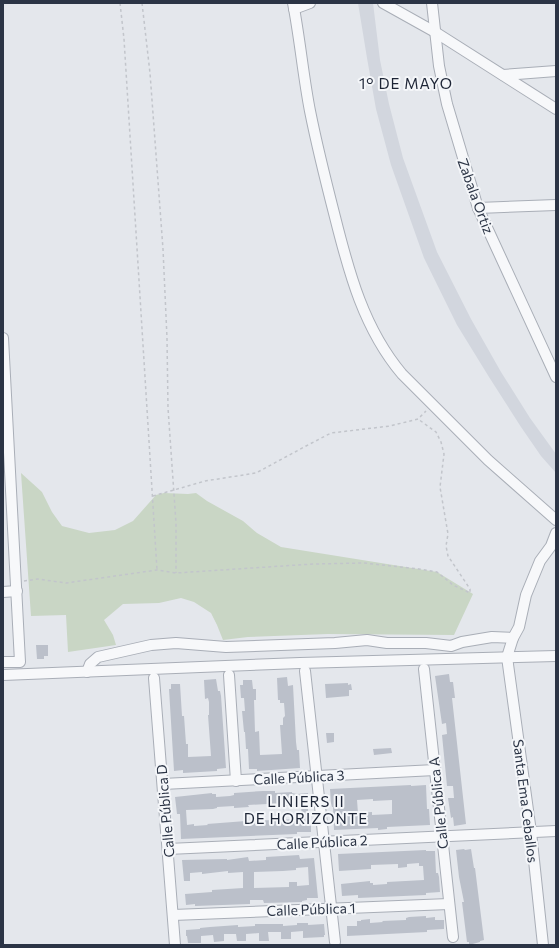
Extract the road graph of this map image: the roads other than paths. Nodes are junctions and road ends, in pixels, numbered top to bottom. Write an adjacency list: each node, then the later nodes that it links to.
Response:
1 (310, 3): 4 (street)
2 (383, 3): 5 (street)
3 (432, 3): 5 (street, Zabala Ortiz)
4 (293, 6): 14 (street)
5 (435, 32): 7 (street); 10 (street, Zabala Ortiz)
6 (556, 72): 7 (street)
7 (503, 75): 8 (street)
8 (556, 109)
9 (556, 205): 10 (street)
10 (478, 208): 12 (street, Zabala Ortiz)
11 (3, 338): 13 (street)
12 (556, 377)
13 (8, 519): 16 (street)
14 (556, 520)
15 (556, 533): 18 (street)
16 (16, 588): 17 (street); 21 (street)
17 (3, 592)
18 (513, 638): 20 (street); 24 (street)
19 (556, 656): 20 (street)
20 (507, 657): 24 (street); 33 (street, Santa Ema Ceballos)
21 (3, 662)
22 (424, 668): 28 (street, Calle Pública A)
23 (305, 671): 29 (street)
24 (87, 672): 25 (street)
25 (3, 675)
26 (228, 675): 30 (street)
27 (154, 678): 31 (street, Calle Pública D)
28 (435, 770): 29 (street, Calle Pública 3); 34 (street, Calle Pública A)
29 (317, 776): 30 (street, Calle Pública 3); 35 (street)
30 (236, 781): 31 (street, Calle Pública 3)
31 (163, 784): 36 (street, Calle Pública D)
32 (556, 831): 33 (street, Calle Pública 2)
33 (531, 832): 34 (street, Calle Pública 2); 43 (street, Santa Ema Ceballos)
34 (442, 837): 35 (street, Calle Pública 2); 37 (street, Calle Pública A)
35 (324, 842): 36 (street, Calle Pública 2); 38 (street)
36 (168, 849): 39 (street, Calle Pública D)
37 (449, 904): 38 (street, Calle Pública 1); 40 (street, Calle Pública A)
38 (332, 908): 39 (street, Calle Pública 1); 41 (street)
39 (173, 915): 42 (street, Calle Pública D)
40 (453, 937)
41 (335, 942)
42 (175, 945)
43 (543, 945)

